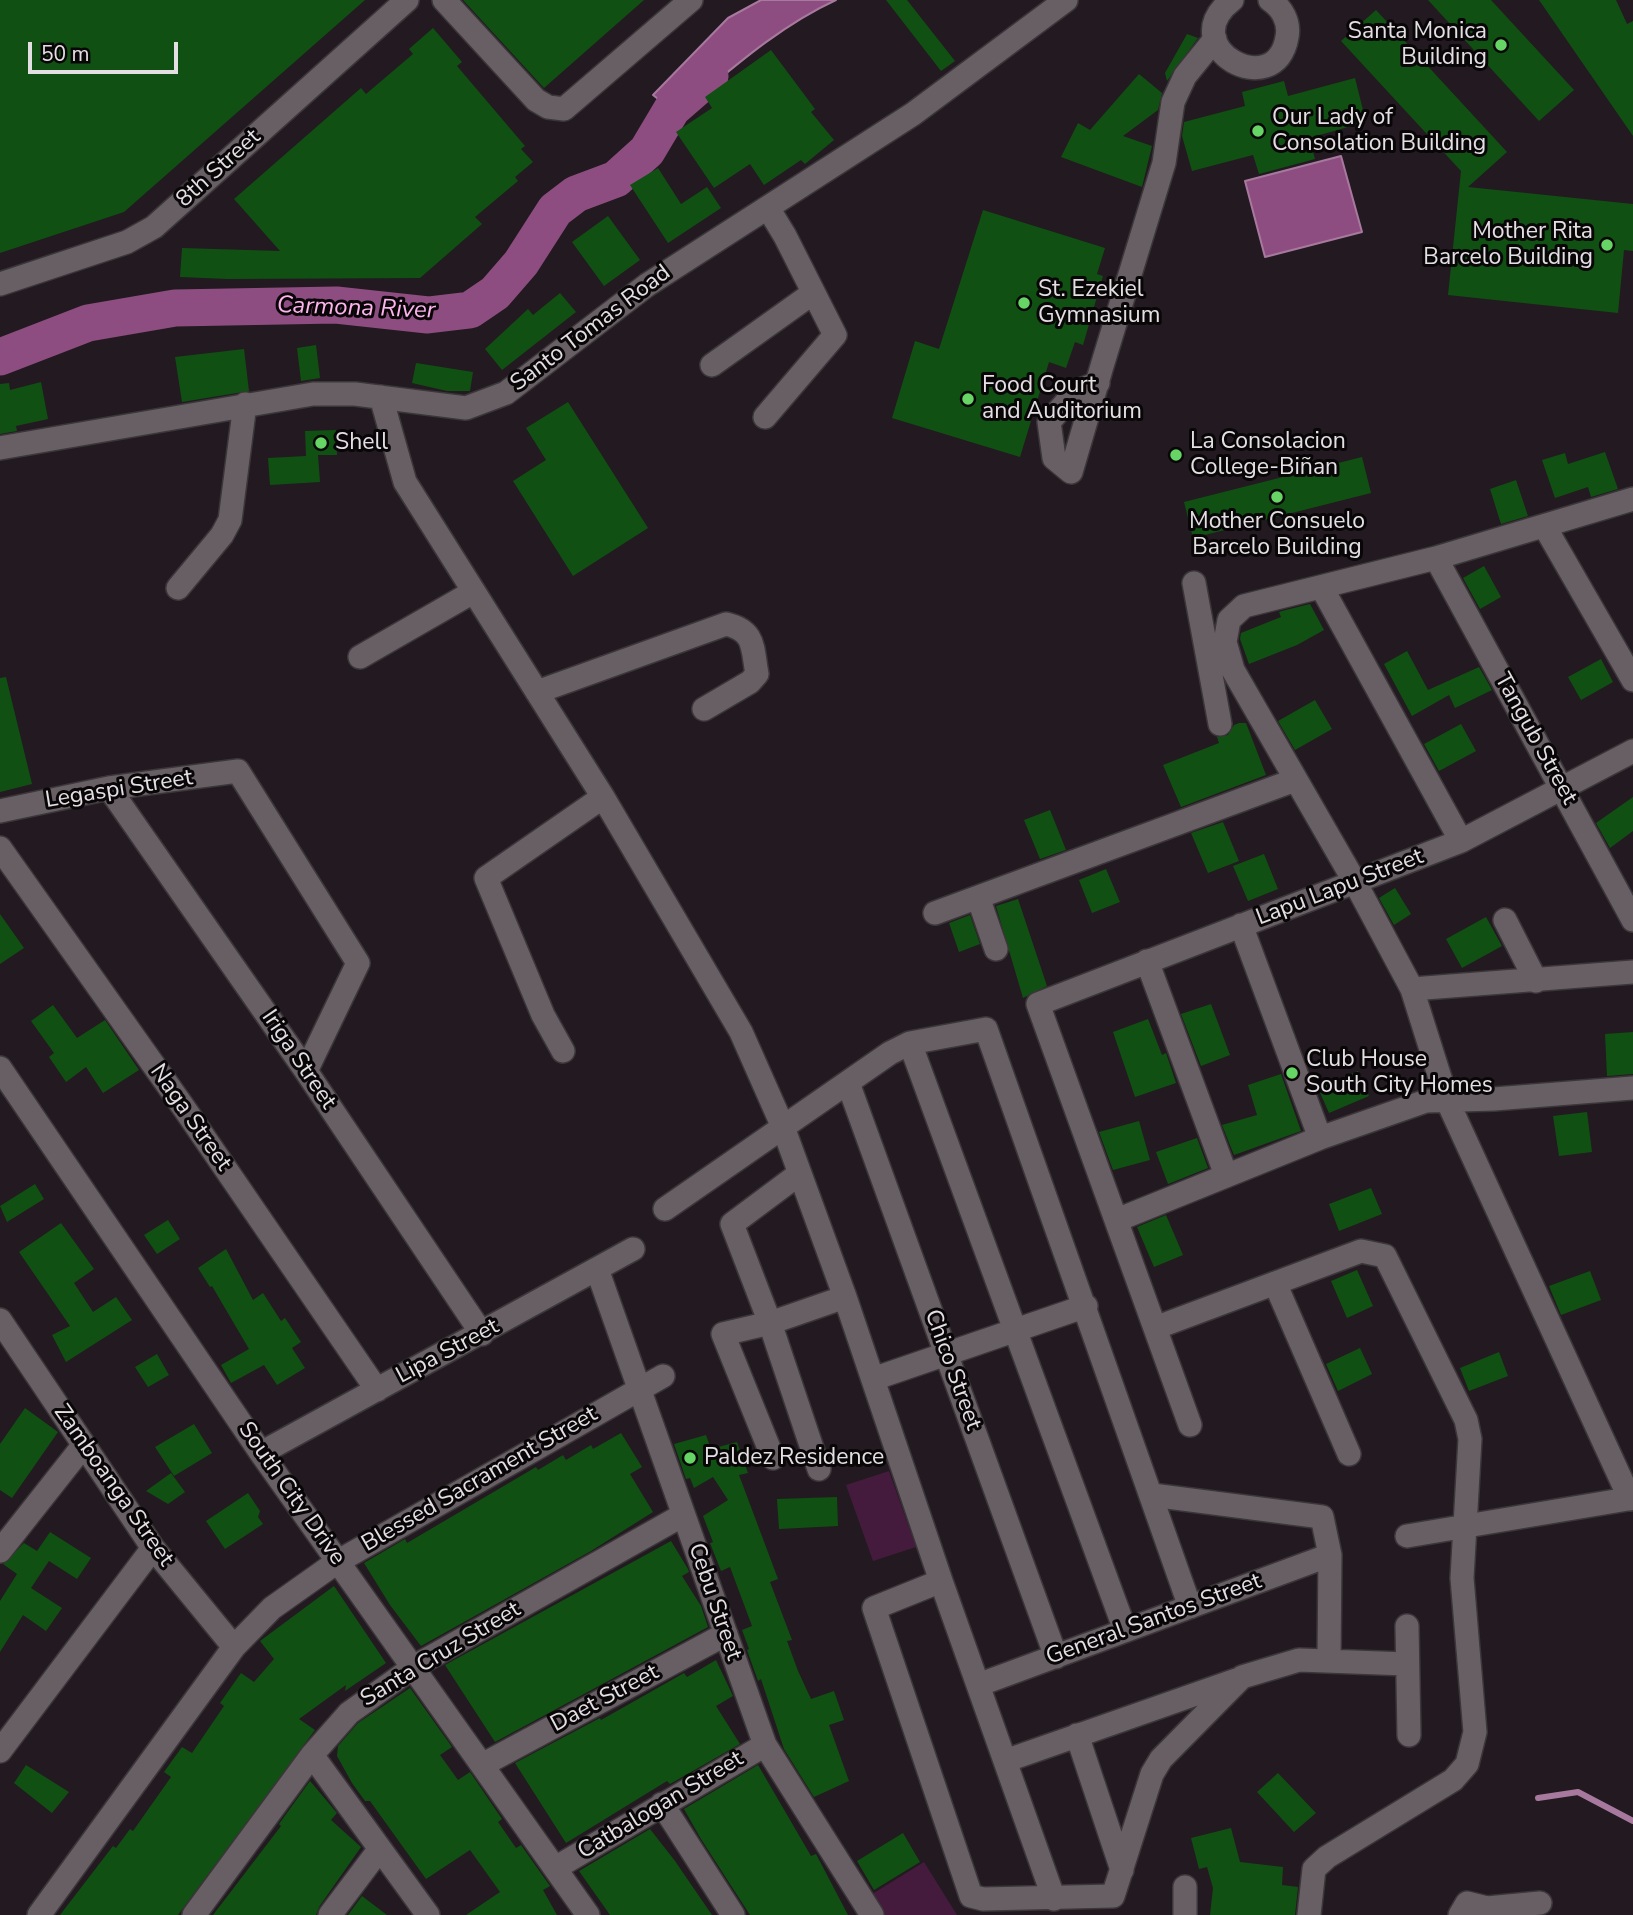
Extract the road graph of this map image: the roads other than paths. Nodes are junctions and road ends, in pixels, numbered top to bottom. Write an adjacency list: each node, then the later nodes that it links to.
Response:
1 (407, 0): 9 (street, 8th Street)
2 (444, 0): 3 (street)
3 (691, 0)
4 (1066, 0): 8 (street, Santo Tomas Road)
5 (1270, 0): 7 (street)
6 (1229, 1): 7 (street)
7 (1214, 39): 12 (street)
8 (768, 208): 10 (street); 13 (street, Santo Tomas Road)
9 (0, 284)
10 (813, 293): 11 (street); 15 (street)
11 (712, 365)
12 (1098, 383)
13 (381, 397): 14 (street, Santo Tomas Road); 23 (street)
14 (245, 404): 16 (street, Santo Tomas Road); 22 (street)
15 (765, 417)
16 (0, 448)
17 (1633, 499): 18 (street)
18 (1545, 527): 19 (street); 26 (street)
19 (1436, 558): 21 (street); 33 (street, Tangub Street)
20 (1194, 583): 24 (street)
21 (1322, 587): 24 (street); 36 (street)
22 (178, 588)
23 (473, 592): 25 (street); 27 (street)
24 (1215, 635): 29 (street); 31 (street)
25 (360, 657)
26 (1633, 680)
27 (537, 692): 28 (street); 34 (street)
28 (704, 709)
29 (1220, 724)
30 (1633, 751): 33 (street, Lapu Lapu Street)
31 (1295, 780): 38 (street); 39 (street)
32 (109, 788): 35 (street, Legaspi Street); 52 (street, Iriga Street); 52 (street, Legaspi Street)
33 (1563, 790): 36 (street, Lapu Lapu Street); 42 (street, Tangub Street)
34 (603, 797): 50 (street); 56 (street)
35 (0, 811)
36 (1461, 841): 38 (street, Lapu Lapu Street)
37 (0, 848): 75 (street, Naga Street)
38 (1356, 884): 43 (street, Lapu Lapu Street); 48 (street)
39 (978, 897): 40 (street); 44 (street)
40 (935, 914)
41 (1505, 920): 47 (street)
42 (1633, 920)
43 (1241, 925): 45 (street, Lapu Lapu Street); 57 (street)
44 (996, 949)
45 (1147, 961): 59 (street); 61 (street, Lapu Lapu Street)
46 (1633, 972): 47 (street)
47 (1536, 981): 48 (street)
48 (1412, 989): 55 (street)
49 (910, 1043): 53 (street); 66 (street); 70 (street)
50 (563, 1051)
51 (0, 1068): 79 (street, South City Drive)
52 (306, 1071): 71 (street, Iriga Street)
53 (848, 1083): 56 (street); 72 (street, Chico Street)
54 (1633, 1088): 55 (street)
55 (1447, 1100): 57 (street); 84 (street)
56 (783, 1126): 58 (street); 60 (street)
57 (1320, 1138): 59 (street)
58 (799, 1174): 65 (street); 67 (street)
59 (1226, 1175): 61 (street)
60 (665, 1209)
61 (1117, 1220): 69 (street)
62 (633, 1249): 63 (street, Lipa Street)
63 (597, 1269): 71 (street, Lipa Street); 76 (street, Cebu Street)
64 (1275, 1283): 69 (street); 80 (street); 86 (street)
65 (845, 1297): 67 (street); 74 (street)
66 (1086, 1306): 70 (street); 83 (street)
67 (770, 1323): 81 (street); 82 (street)
68 (1, 1326): 78 (street, Zamboanga Street)
69 (1155, 1328): 77 (street)
70 (1013, 1331): 72 (street); 95 (street)
71 (482, 1334): 75 (street, Lipa Street)
72 (946, 1353): 74 (street); 98 (street, Chico Street)
73 (663, 1376): 76 (street, Blessed Sacrament Street)
74 (873, 1380): 92 (street)
75 (377, 1390): 79 (street, Lipa Street)
76 (637, 1390): 85 (street, Cebu Street); 91 (street, Blessed Sacrament Street)
77 (1189, 1425)
78 (83, 1446): 88 (street, Zamboanga Street); 89 (street)
79 (261, 1453): 91 (street, South City Drive)
80 (1349, 1454)
81 (773, 1458)
82 (819, 1469)
83 (1152, 1494): 90 (street); 93 (street)
84 (1631, 1498): 86 (street)
85 (683, 1514): 96 (street, Cebu Street); 101 (street, Santa Cruz Street)
86 (1464, 1527): 87 (street); 127 (street)
87 (1408, 1536)
88 (153, 1548): 97 (street, Zamboanga Street); 107 (street)
89 (0, 1551)
90 (1330, 1555): 93 (street, General Santos Street); 99 (street)
91 (337, 1562): 97 (street, Blessed Sacrament Street); 101 (street, South City Drive)
92 (941, 1581): 103 (street); 116 (street)
93 (1190, 1606): 95 (street, General Santos Street)
94 (1407, 1626): 100 (street)
95 (1125, 1630): 98 (street, General Santos Street)
96 (726, 1634): 106 (street, Cebu Street); 110 (street, Daet Street)
97 (234, 1647): 119 (street, Blessed Sacrament Street)
98 (1056, 1657): 103 (street, General Santos Street)
99 (1329, 1661): 100 (street); 102 (street)
100 (1408, 1664): 105 (street)
101 (415, 1666): 108 (street, Santa Cruz Street); 110 (street, South City Drive)
102 (1242, 1677): 104 (street); 114 (street)
103 (978, 1685): 109 (street)
104 (1077, 1735): 109 (street); 114 (street)
105 (1409, 1735)
106 (765, 1745): 111 (street, Catbalogan Street); 125 (street, Cebu Street)
107 (0, 1751)
108 (312, 1755): 112 (street); 120 (street, Santa Cruz Street)
109 (1005, 1761): 116 (street)
110 (484, 1764): 113 (street, South City Drive)
111 (662, 1804): 113 (street, Catbalogan Street); 124 (street)
112 (379, 1850): 121 (street); 122 (street)
113 (557, 1867): 123 (street, South City Drive)
114 (1122, 1870): 116 (street)
115 (1185, 1887): 126 (street)
116 (1054, 1899)
117 (1540, 1903): 118 (street)
118 (1464, 1909)
119 (38, 1915)
120 (194, 1915)
121 (330, 1915)
122 (428, 1915)
123 (588, 1915)
124 (733, 1915)
125 (872, 1915)
126 (1185, 1915)
127 (1309, 1915)

